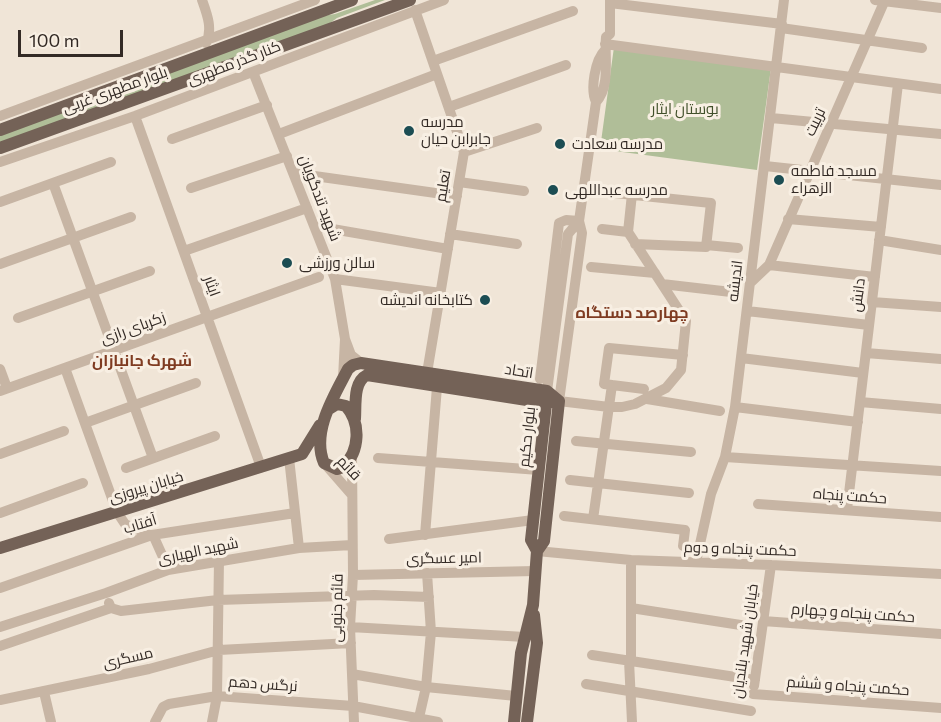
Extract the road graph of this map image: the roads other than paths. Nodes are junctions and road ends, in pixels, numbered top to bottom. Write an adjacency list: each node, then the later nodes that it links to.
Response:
1 (202, 0): 14 (street)
2 (315, 0): 10 (street, کنار گذر مطهری)
3 (352, 0): 15 (main road, بلوار مطهری غربی)
4 (444, 0): 8 (street, کنار گذر مطهری)
5 (784, 0): 16 (street, اندیشه)
6 (881, 0): 11 (street); 19 (street, تربیت)
7 (398, 2): 8 (main road, بلوار مطهری غربی); 20 (main road, بلوار مطهری غربی)
8 (413, 5): 23 (street, کنار گذر مطهری); 26 (street, تعلیم)
9 (610, 5): 16 (street); 21 (street, بلوار حکیم)
10 (300, 6): 13 (street, کنار گذر مطهری); 15 (street)
11 (941, 8)
12 (573, 11): 26 (street)
13 (270, 17): 15 (street); 17 (street, کنار گذر مطهری)
14 (209, 21): 17 (street); 18 (street)
15 (290, 23): 24 (main road, بلوار مطهری غربی)
16 (781, 26): 19 (street); 28 (street, اندیشه)
17 (224, 33): 18 (street, کنار گذر مطهری)
18 (208, 39): 24 (street); 36 (street, کنار گذر مطهری)
19 (868, 40): 22 (street); 31 (street, تربیت)
20 (291, 43): 23 (street); 25 (street); 40 (main road, بلوار مطهری غربی)
21 (605, 44): 28 (street); 70 (street, بلوار حکیم)
22 (922, 48)
23 (314, 49): 25 (street, کنار گذر مطهری)
24 (194, 58): 43 (main road, بلوار مطهری غربی)
25 (284, 60): 29 (street, کنار گذر مطهری)
26 (433, 61): 30 (street, تعلیم)
27 (566, 66): 35 (street)
28 (777, 67): 31 (street); 38 (street, اندیشه)
29 (253, 72): 34 (street, شهید تندگویان); 37 (street, کنار گذر مطهری)
30 (437, 74): 35 (street, تعلیم); 44 (street)
31 (852, 78): 32 (street); 39 (street, تربیت)
32 (898, 84): 33 (street); 42 (street, دانش)
33 (941, 90)
34 (267, 105): 44 (street, شهید تندگویان); 47 (street)
35 (448, 107): 50 (street, تعلیم)
36 (0, 116)
37 (135, 116): 46 (street, کنار گذر مطهری); 84 (street, ایثار)
38 (771, 118): 39 (street); 54 (street, اندیشه)
39 (830, 125): 42 (street); 55 (street, تربیت)
40 (57, 127): 46 (street); 48 (street); 49 (main road, بلوار مطهری غربی)
41 (537, 128): 50 (street)
42 (892, 129): 45 (street); 57 (street, دانش)
43 (0, 130)
44 (279, 134): 51 (street, شهید تندگویان)
45 (941, 134)
46 (77, 136): 48 (street, کنار گذر مطهری)
47 (172, 139)
48 (50, 145): 52 (street, کنار گذر مطهری)
49 (0, 148)
50 (464, 152): 58 (street, تعلیم)
51 (287, 156): 56 (street, شهید تندگویان); 61 (street)
52 (0, 162)
53 (111, 162): 59 (street)
54 (765, 166): 55 (street); 93 (street, اندیشه)
55 (809, 171): 57 (street); 69 (street, تربیت)
56 (293, 173): 65 (street); 67 (street, شهید تندگویان)
57 (886, 180): 60 (street); 72 (street, دانش)
58 (459, 182): 62 (street); 65 (street, تعلیم)
59 (53, 183): 66 (street); 76 (street)
60 (941, 185)
61 (191, 189)
62 (524, 192)
63 (615, 193): 64 (street)
64 (632, 194): 74 (street); 80 (street)
65 (457, 196): 75 (street, تعلیم)
66 (0, 202)
67 (307, 208): 71 (street, شهید تندگویان); 84 (street)
68 (131, 217): 76 (street)
69 (788, 219): 72 (street); 86 (street, تربیت)
70 (579, 221): 116 (street); 122 (street, بلوار حکیم)
71 (315, 226): 82 (street); 92 (street, شهید تندگویان)
72 (881, 227): 77 (street, دانش)
73 (602, 229): 74 (street)
74 (628, 232): 79 (street)
75 (450, 234): 78 (street); 82 (street, تعلیم)
76 (73, 238): 85 (street); 95 (street)
77 (879, 240): 83 (street); 91 (street, دانش)
78 (518, 244)
79 (635, 244): 80 (street); 89 (street)
80 (706, 245): 81 (street)
81 (738, 248)
82 (448, 249): 97 (street, تعلیم)
83 (941, 250)
84 (184, 251): 101 (street, ایثار)
85 (0, 264)
86 (769, 265): 91 (street); 93 (street, تربیت)
87 (591, 267): 89 (street)
88 (150, 271): 95 (street)
89 (655, 273): 94 (street)
90 (319, 277): 101 (street, زکریای رازی)
91 (875, 277): 98 (street, دانش)
92 (336, 279): 97 (street); 104 (street, شهید تندگویان)
93 (750, 283): 100 (street, اندیشه)
94 (662, 284): 96 (street); 107 (street)
95 (92, 291): 102 (street); 105 (street)
96 (731, 292)
97 (441, 293): 113 (street, تعلیم)
98 (872, 302): 99 (street); 103 (street, دانش)
99 (941, 308)
100 (747, 311): 103 (street); 108 (street, اندیشه)
101 (207, 317): 105 (street, زکریای رازی); 148 (street, ایثار)
102 (18, 318)
103 (869, 325): 106 (street, دانش)
104 (345, 339): 110 (street, شهید تندگویان); 115 (street, شهید تندگویان)
105 (114, 350): 111 (street, زکریای رازی); 124 (street)
106 (866, 353): 109 (street); 114 (street, دانش)
107 (682, 355): 118 (street); 121 (street)
108 (741, 358): 114 (street); 126 (street, اندیشه)
109 (941, 359)
110 (361, 363): 113 (main road, اتحاد); 115 (main road)
111 (65, 368): 120 (street, زکریای رازی); 132 (street)
112 (0, 369): 120 (street)
113 (427, 372): 122 (main road, اتحاد)
114 (863, 373): 123 (street, دانش)
115 (343, 379): 129 (main road)
116 (540, 379)
117 (196, 383): 124 (street)
118 (612, 385): 121 (street); 125 (street)
119 (438, 387): 122 (main road, اتحاد); 130 (main road, اتحاد); 145 (street)
120 (4, 390)
121 (646, 394): 125 (street); 128 (street)
122 (551, 398): 125 (street); 150 (main road, بلوار حکیم); 173 (main road, بلوار حکیم)
123 (860, 402): 127 (street); 131 (street, دانش)
124 (134, 406): 132 (street); 142 (street)
125 (609, 407): 136 (street)
126 (735, 407): 131 (street); 141 (street, اندیشه)
127 (941, 410)
128 (720, 411)
129 (327, 414): 130 (main road); 139 (main road); 146 (main road)
130 (355, 419): 140 (main road)
131 (858, 422): 147 (street, دانش)
132 (85, 423): 158 (street)
133 (64, 431): 138 (street)
134 (215, 436): 142 (street)
135 (576, 441): 136 (street)
136 (604, 444): 137 (street); 154 (street)
137 (691, 452)
138 (0, 454)
139 (302, 454): 143 (main road, خیابان پیروزی); 146 (main road)
140 (352, 456): 146 (main road); 156 (street, قائم)
141 (725, 457): 147 (street); 176 (street, اندیشه)
142 (153, 458): 149 (street)
143 (289, 458): 148 (main road, خیابان پیروزی); 161 (street)
144 (378, 458): 145 (street)
145 (431, 461): 150 (street); 167 (street)
146 (324, 464): 156 (street, قائم)
147 (852, 465): 151 (street); 159 (street, دانش)
148 (261, 467): 158 (main road, خیابان پیروزی)
149 (126, 468)
150 (539, 470): 165 (main road, بلوار حکیم)
151 (941, 471)
152 (570, 480): 154 (street)
153 (83, 483): 160 (street)
154 (598, 483): 155 (street); 164 (street)
155 (688, 493)
156 (352, 495): 169 (street, قائم جنوبی)
157 (758, 504): 159 (street, حکمت پنجاه)
158 (115, 507): 166 (street); 171 (main road, خیابان پیروزی)
159 (847, 510): 163 (street, حکمت پنجاه)
160 (0, 513)
161 (295, 513): 166 (street, آفتاب); 172 (street)
162 (564, 516): 164 (street)
163 (941, 517)
164 (593, 519): 170 (street)
165 (533, 520): 167 (street); 173 (main road, بلوار حکیم)
166 (152, 535): 178 (street); 183 (street, آفتاب)
167 (425, 535): 168 (street)
168 (388, 539)
169 (352, 545): 172 (street, شهید الهیاری); 181 (street, قائم جنوبی)
170 (683, 546)
171 (0, 548)
172 (299, 548): 174 (street, شهید الهیاری)
173 (537, 551): 175 (street, حکمت پنجاه و دوم); 179 (main road, بلوار حکیم)
174 (219, 560): 184 (street, شهید الهیاری); 187 (street, نرگس دهم)
175 (631, 561): 176 (street, حکمت پنجاه و دوم); 190 (street)
176 (696, 562): 177 (street, حکمت پنجاه و دوم)
177 (771, 565): 182 (street, حکمت پنجاه و دوم); 191 (street, خیابان شهید بلندیان)
178 (167, 566)
179 (535, 571): 180 (street, امیر عسگری); 188 (main road, بلوار حکیم)
180 (427, 573): 181 (street, امیر عسگری); 186 (street)
181 (353, 574): 185 (street, قائم جنوبی)
182 (941, 574)
183 (0, 588)
184 (106, 593): 189 (street); 193 (street, شهید الهیاری)
185 (351, 596): 186 (street); 187 (street); 194 (street, قائم جنوبی)
186 (429, 597): 195 (street)
187 (218, 600): 189 (street); 200 (street, نرگس دهم)
188 (533, 605): 197 (main road, بلوار حکیم); 223 (main road, بلوار حکیم)
189 (111, 608): 199 (street)
190 (631, 608): 192 (street); 202 (street)
191 (763, 621): 196 (street, حکمت پنجاه و چهارم); 204 (street, خیابان شهید بلندیان)
192 (747, 626)
193 (0, 627)
194 (350, 627): 195 (street); 198 (street, قائم جنوبی)
195 (431, 632): 197 (street); 206 (street)
196 (941, 634)
197 (525, 637): 211 (main road, بلوار حکیم)
198 (351, 644): 200 (street, مسگری); 203 (street, قائم جنوبی)
199 (0, 646)
200 (219, 650): 207 (street, مسگری); 210 (street, نرگس دهم)
201 (592, 655): 202 (street)
202 (630, 661): 204 (street); 208 (street)
203 (352, 674): 206 (street); 213 (street, قائم جنوبی)
204 (755, 680): 209 (street, خیابان شهید بلندیان)
205 (586, 684): 208 (street)
206 (426, 687): 211 (street); 216 (street)
207 (44, 692): 212 (street, مسگری); 217 (street)
208 (630, 692): 215 (street); 224 (street)
209 (753, 694): 214 (street, حکمت پنجاه و ششم); 215 (street, خیابان شهید بلندیان)
210 (217, 696): 213 (street, نرگس دهم); 218 (street); 219 (street)
211 (516, 696): 222 (main road, بلوار حکیم)
212 (0, 700)
213 (353, 706): 216 (street, نرگس دهم); 220 (street, قائم جنوبی)
214 (941, 708)
215 (750, 716)
216 (419, 720): 221 (street, نرگس دهم)
217 (51, 722)
218 (155, 722)
219 (212, 722)
220 (354, 722)
221 (438, 722)
222 (514, 722)
223 (527, 722)
224 (632, 722)

